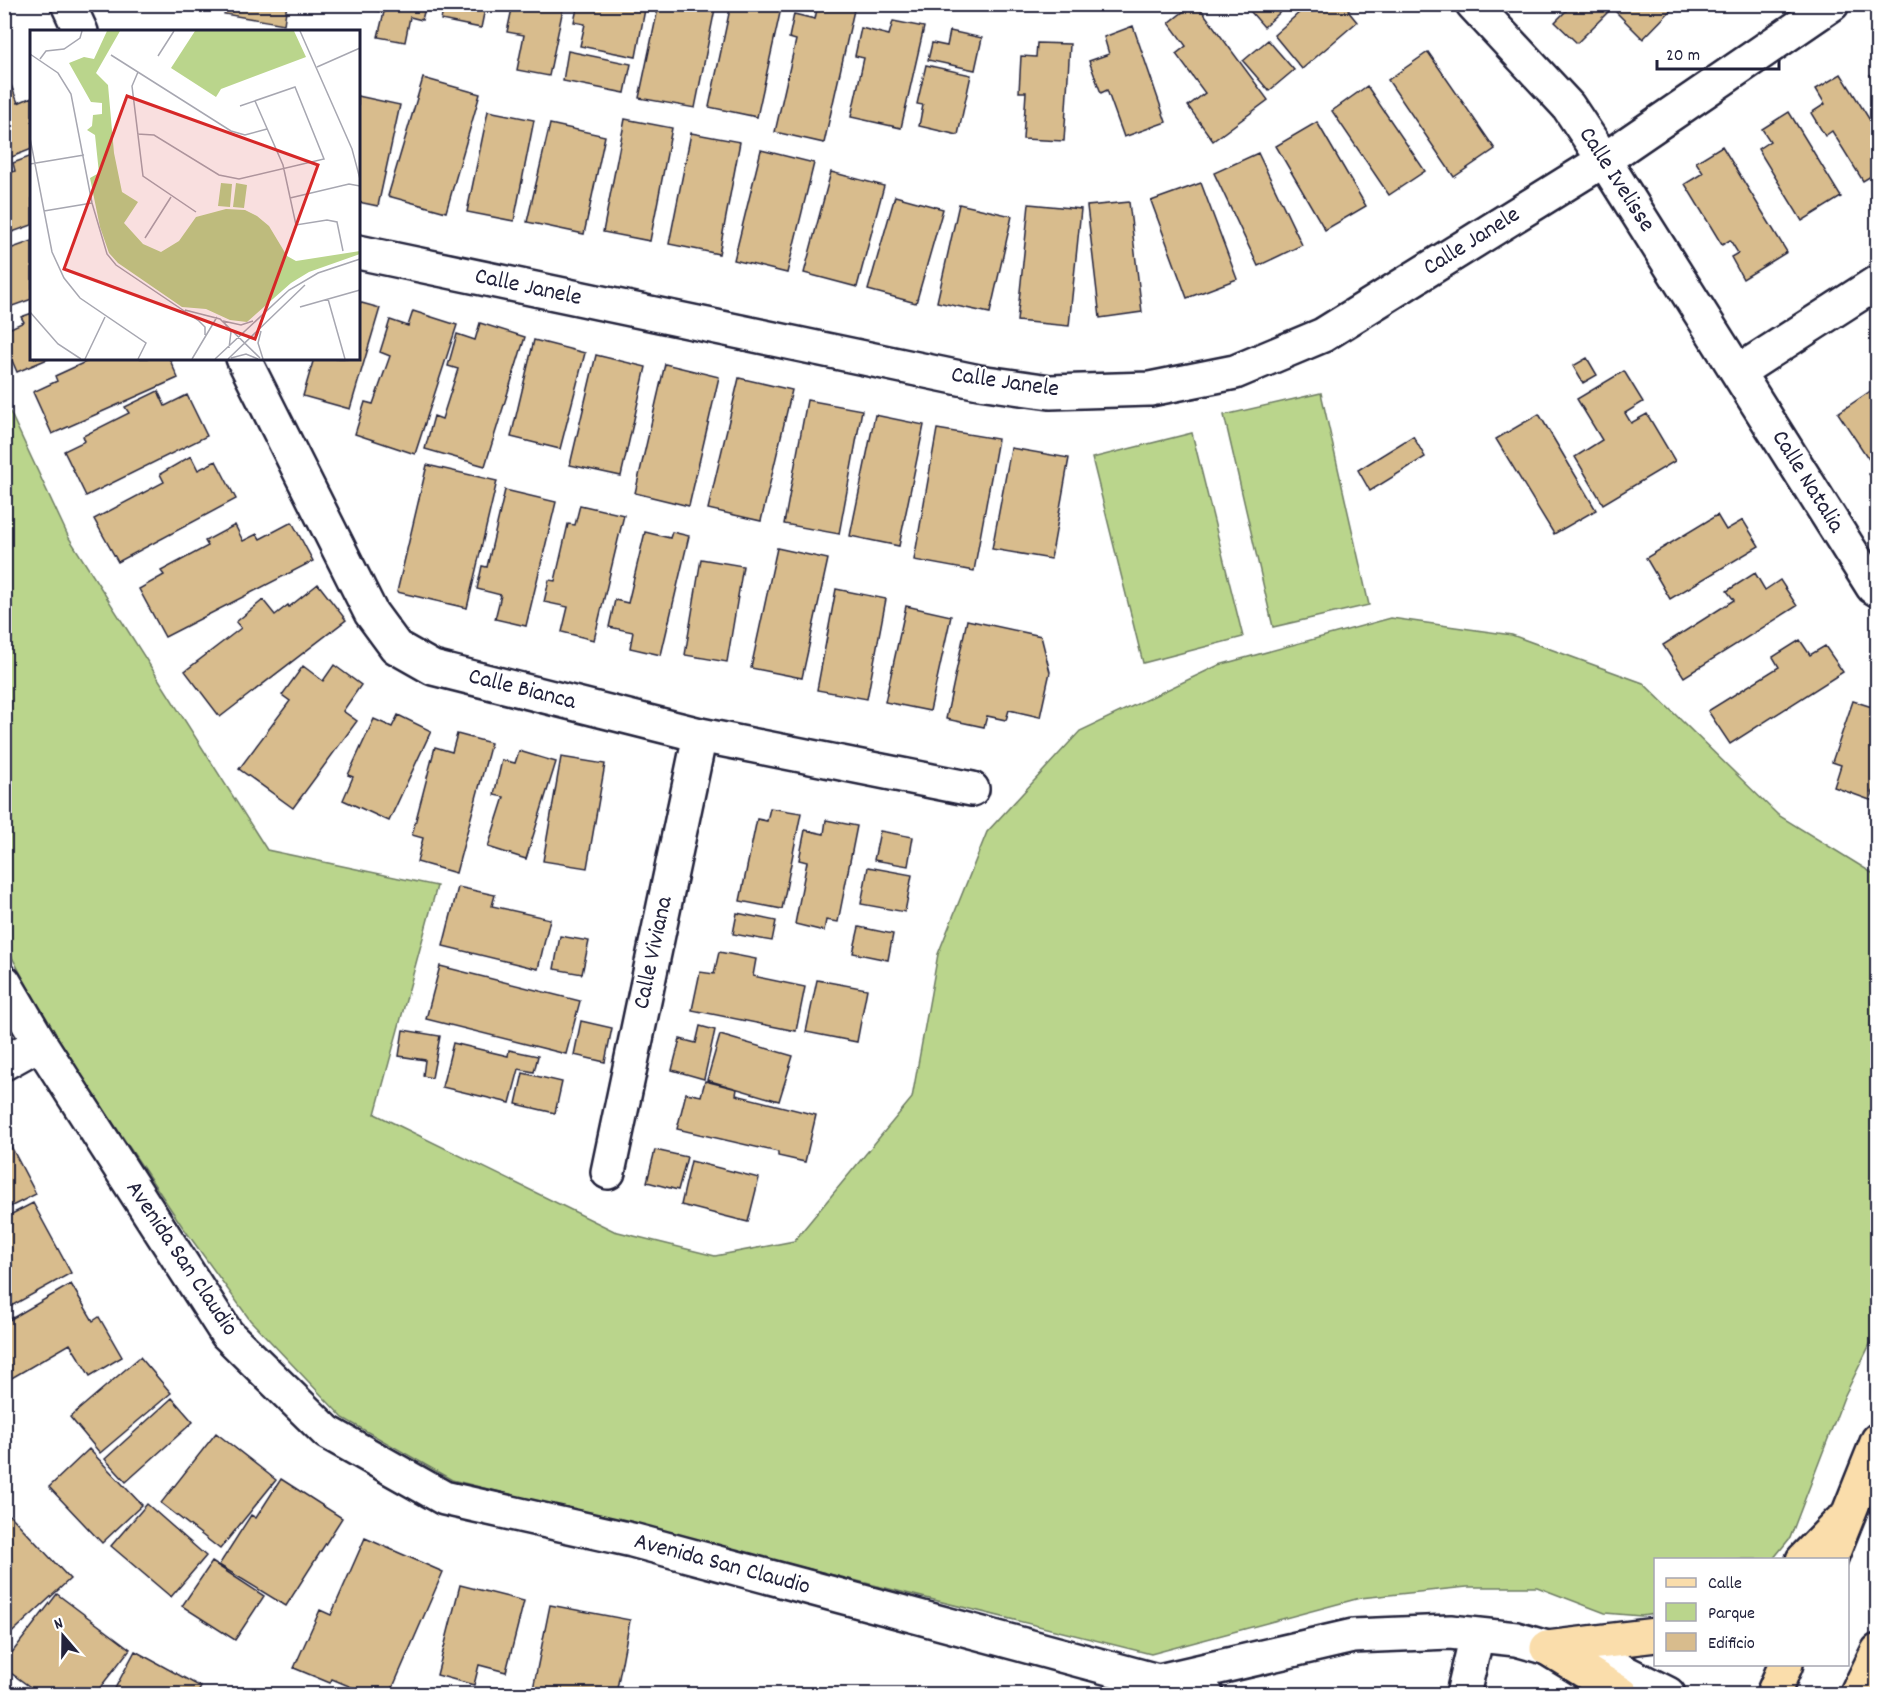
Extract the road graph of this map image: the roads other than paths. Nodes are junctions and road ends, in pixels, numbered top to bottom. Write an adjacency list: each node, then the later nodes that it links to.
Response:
1 (68, 4): 4 (street)
2 (1473, 4): 5 (street, Calle Ivelisse)
3 (1832, 4): 5 (street, Calle Janele)
4 (80, 30)
5 (1604, 160): 6 (street, Calle Janele); 9 (street, Calle Ivelisse)
6 (360, 252)
7 (1878, 282): 9 (street)
8 (244, 360): 11 (street, Calle Bianca)
9 (1738, 372): 10 (street, Calle Natalia)
10 (1878, 590)
11 (700, 735): 12 (street, Calle Bianca); 16 (street, Calle Viviana)
12 (972, 789)
13 (4, 982): 14 (street, Avenida San Claudio)
14 (40, 1043): 15 (street); 26 (street, Avenida San Claudio)
15 (4, 1063)
16 (608, 1172)
17 (1878, 1440): 18 (main road)
18 (1850, 1511): 19 (main road); 20 (main road)
19 (1805, 1558)
20 (1831, 1558)
21 (1477, 1635): 23 (street, Avenida San Claudio); 26 (street, Avenida San Claudio); 28 (street)
22 (1654, 1635): 23 (main road)
23 (1547, 1648): 29 (main road); 30 (street, Avenida San Claudio)
24 (1878, 1652): 32 (main road)
25 (1786, 1666): 31 (main road)
26 (1155, 1682): 27 (street)
27 (1206, 1695)
28 (1463, 1695)
29 (1622, 1695)
30 (1668, 1695)
31 (1773, 1695)
32 (1857, 1695)

